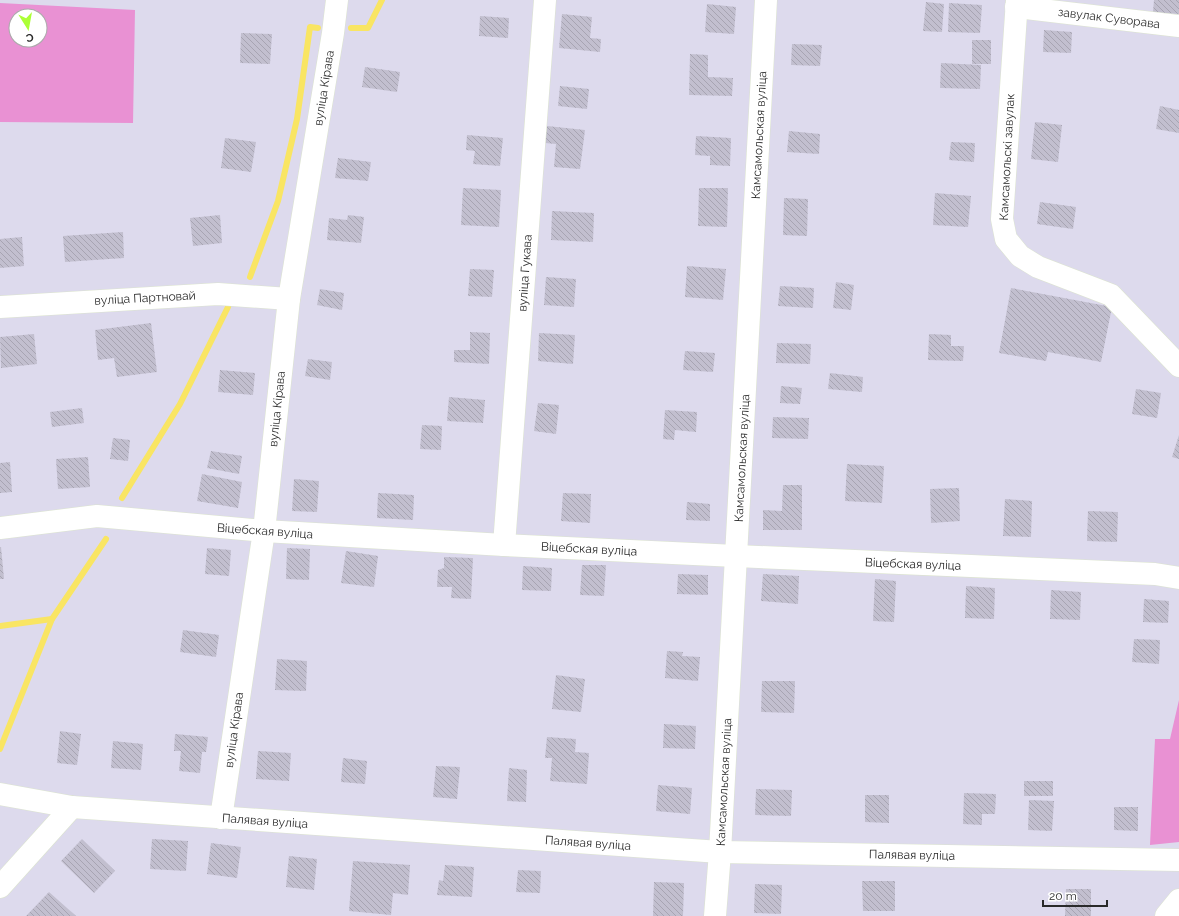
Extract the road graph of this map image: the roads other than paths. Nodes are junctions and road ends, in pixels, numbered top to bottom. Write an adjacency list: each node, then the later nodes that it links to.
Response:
1 (337, 0): 6 (street, вуліца Кірава)
2 (545, 0): 11 (street, вуліца Гукава)
3 (766, 0): 12 (street, Камсамольская вуліца)
4 (1016, 4): 5 (street, завулак Суворава); 8 (street, Камсамольскі завулак)
5 (1179, 26)
6 (289, 299): 7 (street, вуліца Партновай); 10 (street, вуліца Кірава)
7 (0, 307)
8 (1179, 366)
9 (0, 528): 10 (street, Віцебская вуліца)
10 (264, 531): 11 (street, Віцебская вуліца); 16 (street, вуліца Кірава)
11 (504, 546): 12 (street, Віцебская вуліца)
12 (736, 556): 13 (street, Віцебская вуліца); 17 (street, Камсамольская вуліца)
13 (1179, 578)
14 (0, 794): 15 (street, Палявая вуліца)
15 (72, 807): 16 (street, Палявая вуліца); 19 (street)
16 (222, 818): 17 (street, Палявая вуліца)
17 (720, 852): 18 (street, Палявая вуліца); 21 (street, Камсамольская вуліца)
18 (1179, 860)
19 (0, 887)
20 (1179, 900): 22 (street)
21 (715, 916)
22 (1166, 916)

